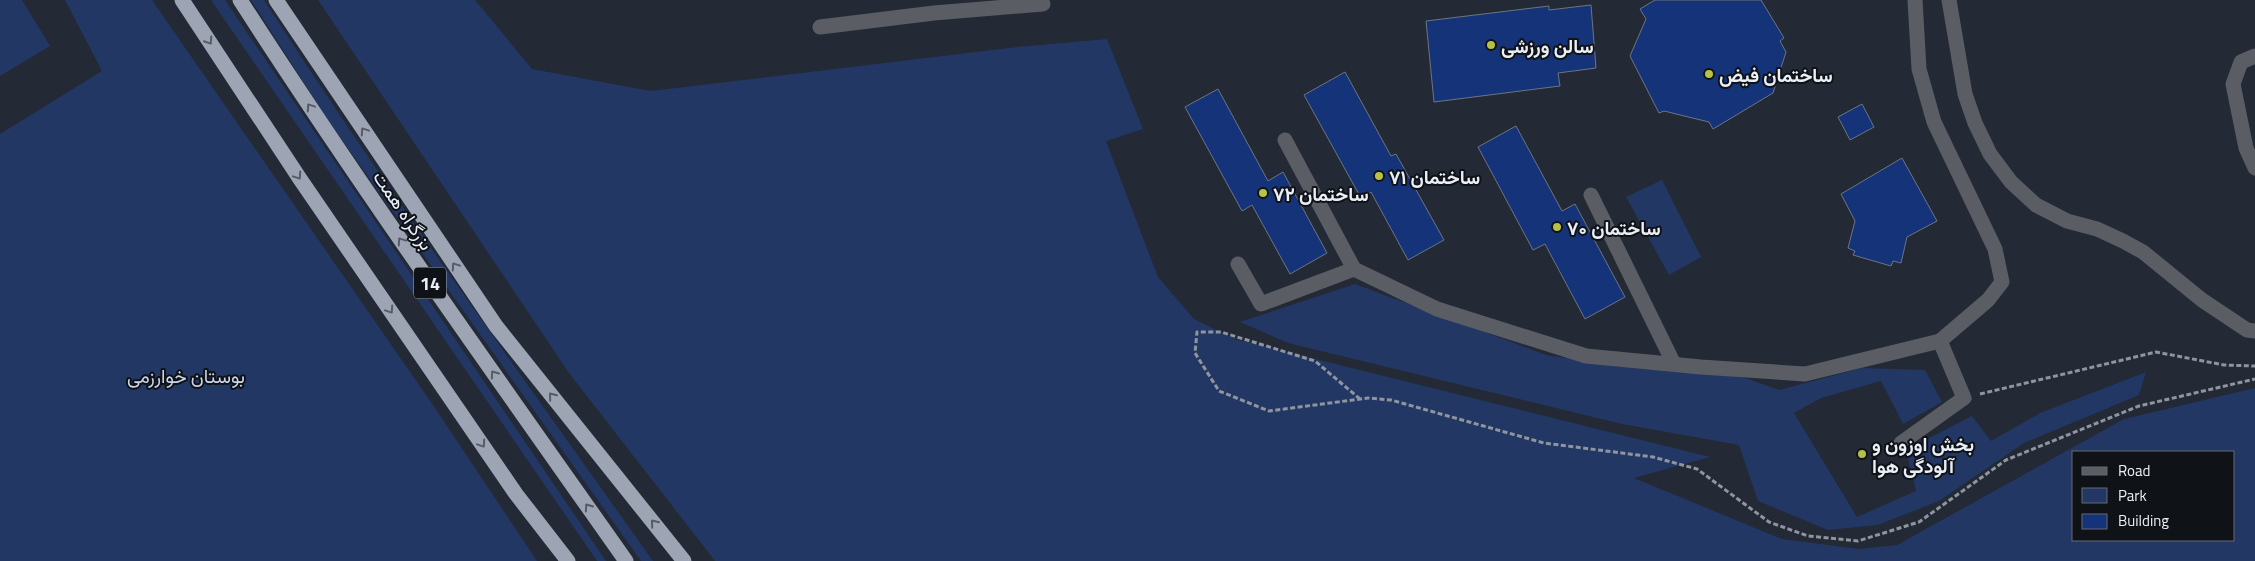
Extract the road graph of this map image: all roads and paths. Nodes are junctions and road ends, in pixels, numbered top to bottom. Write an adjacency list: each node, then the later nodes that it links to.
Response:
1 (182, 0): 23 (highway, 14, one-way to 23)
2 (240, 0): 24 (highway, بزرگراه همت / 14, one-way to 2)
3 (276, 0): 25 (highway, one-way to 3)
4 (1914, 0): 16 (street)
5 (1948, 0): 15 (street)
6 (1043, 4): 7 (street)
7 (933, 6): 8 (street)
8 (820, 27)
9 (2255, 56): 11 (street)
10 (1285, 140): 14 (street)
11 (2255, 168)
12 (1591, 195): 17 (street)
13 (1238, 264): 14 (street)
14 (1354, 269): 17 (street)
15 (2255, 331)
16 (1940, 341): 17 (street); 21 (street)
17 (1674, 364)
18 (2255, 366): 21 (path)
19 (2255, 379): 20 (path)
20 (1360, 398): 20 (path)
21 (1964, 398): 22 (street)
22 (1901, 443)
23 (568, 561)
24 (626, 561)
25 (684, 561)

